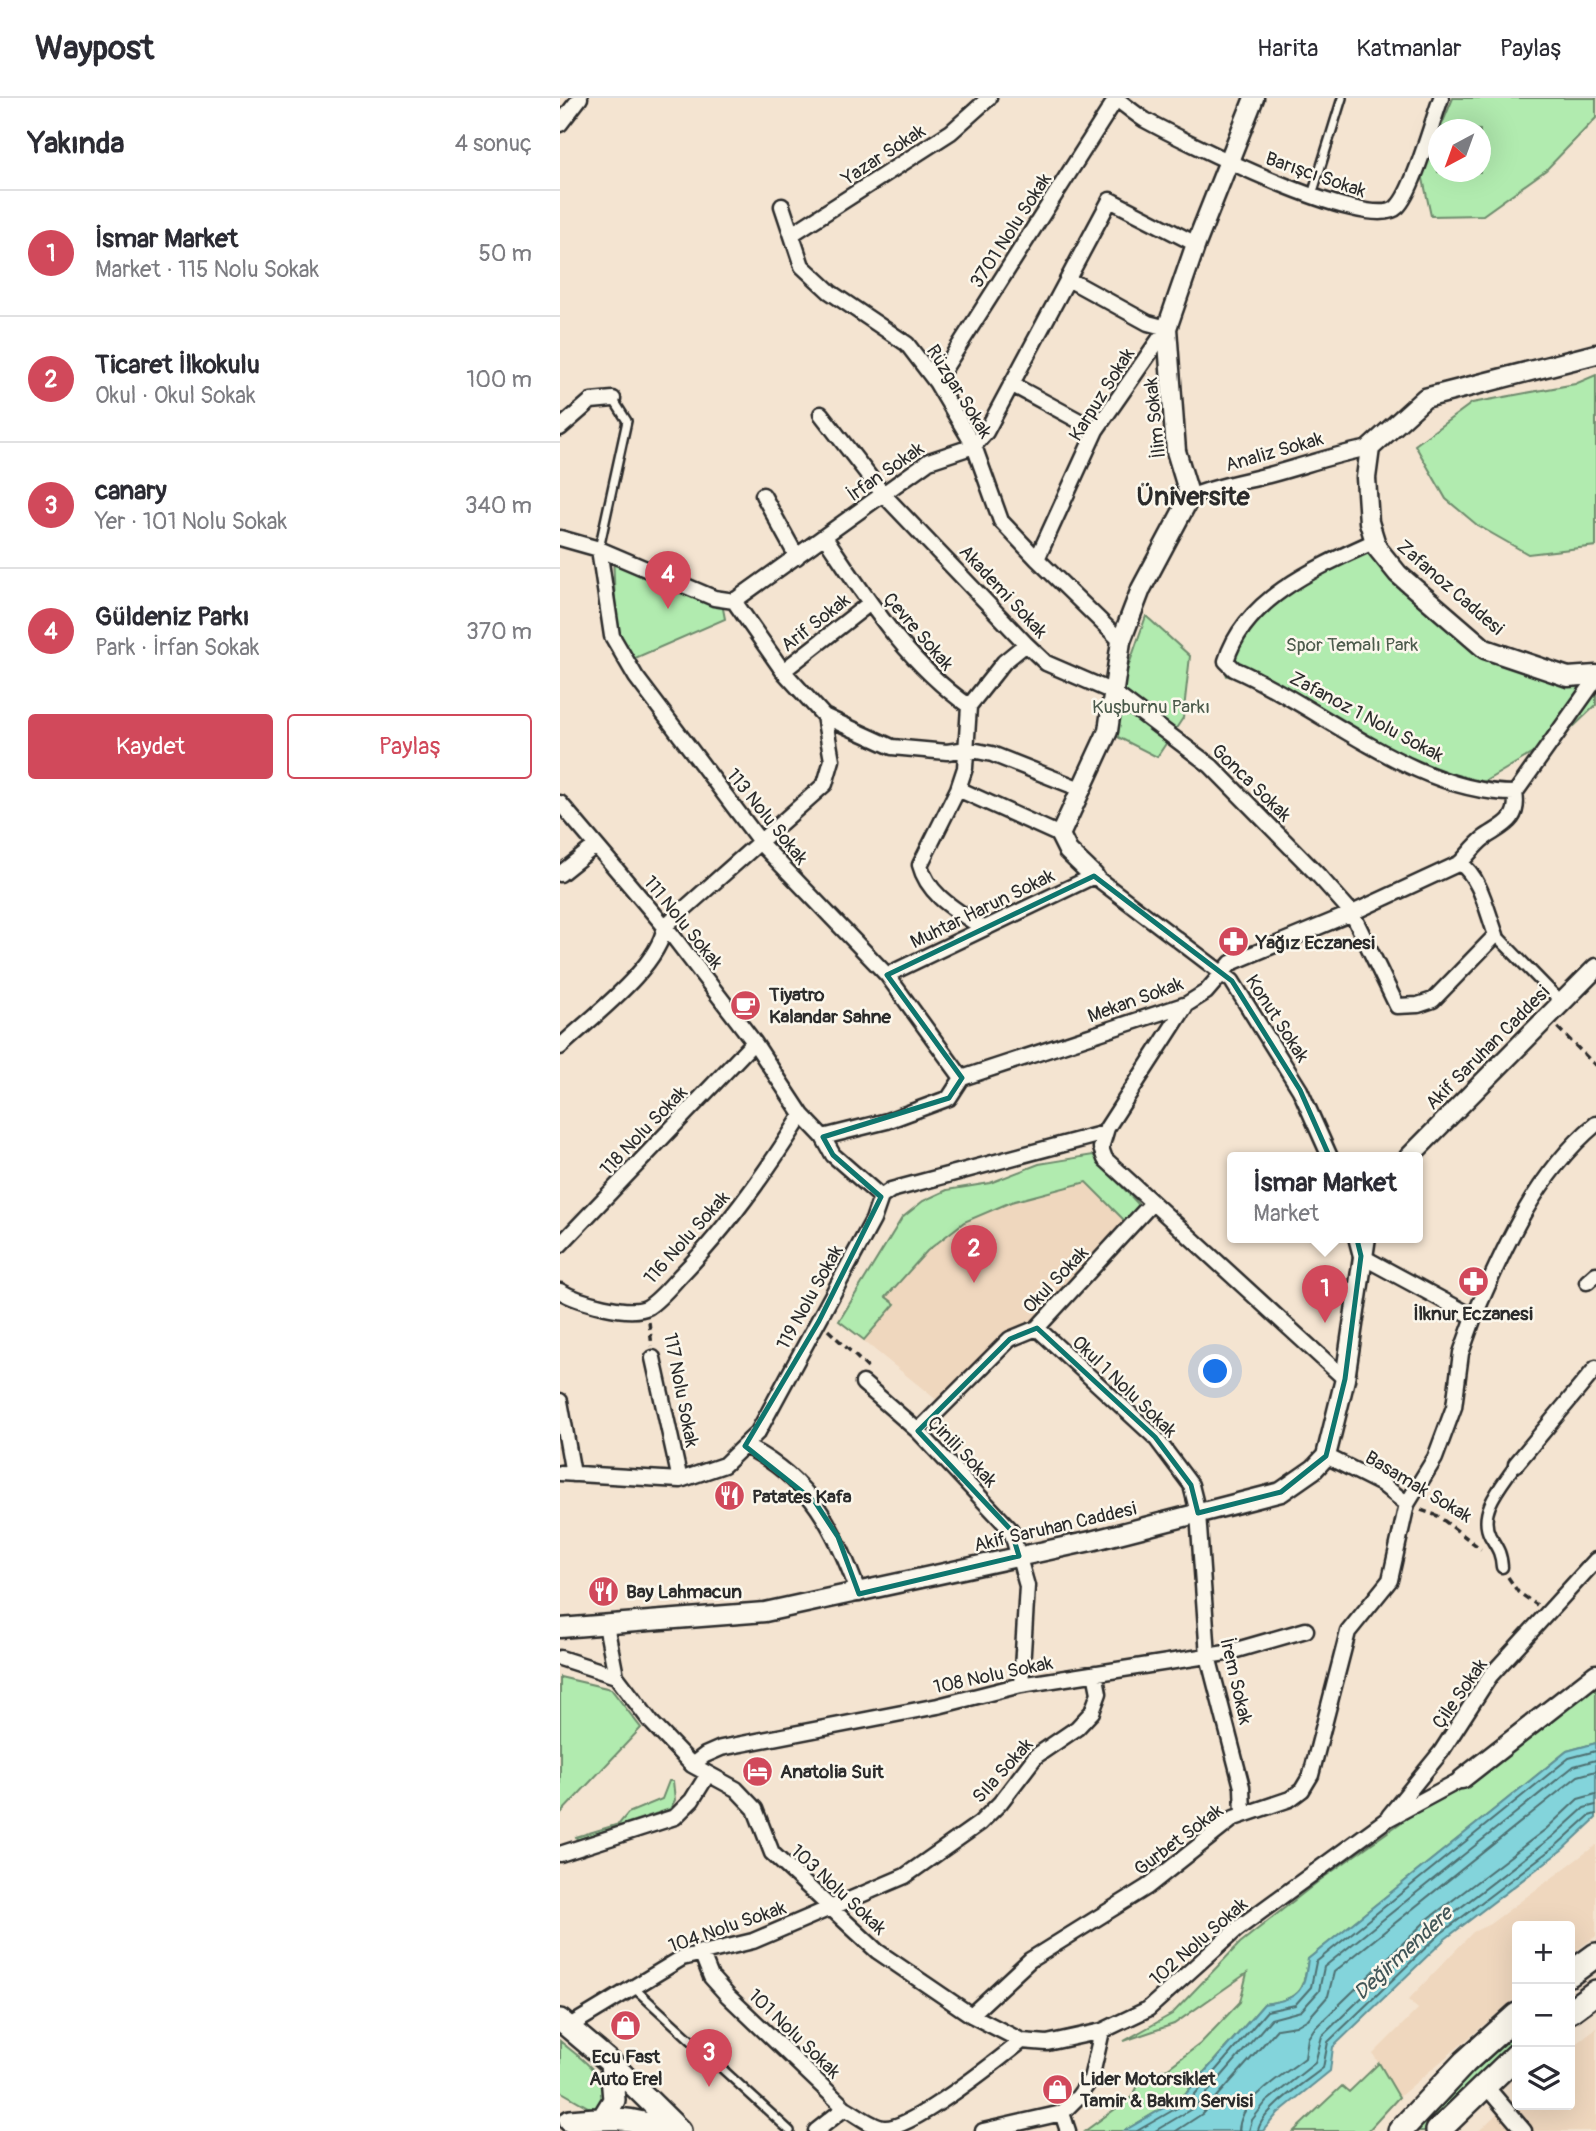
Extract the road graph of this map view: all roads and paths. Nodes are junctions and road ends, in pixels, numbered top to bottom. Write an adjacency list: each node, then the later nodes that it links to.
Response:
1 (580, 98): 7 (street)
2 (989, 98): 11 (street, Yazar Sokak)
3 (1254, 98): 8 (street, İlim Sokak)
4 (1342, 98): 9 (lane)
5 (1441, 98): 9 (street, Barışcı Sokak)
6 (1116, 99): 8 (street, Barışcı Sokak); 16 (street, 3701 Nolu Sokak)
7 (560, 124)
8 (1230, 163): 9 (street, Barışcı Sokak); 12 (street, İlim Sokak)
9 (1312, 195)
10 (782, 206): 11 (street, Rüzgar Sokak)
11 (792, 234): 16 (street, Rüzgar Sokak)
12 (1196, 244): 13 (street); 14 (street, İlim Sokak)
13 (1068, 279): 14 (street); 17 (street)
14 (1167, 328): 21 (street, Karpuz Sokak); 26 (street, İlim Sokak)
15 (1596, 354): 23 (street)
16 (936, 382): 22 (street, Rüzgar Sokak)
17 (1011, 384): 21 (street); 22 (street)
18 (614, 399): 20 (street); 30 (lane)
19 (821, 414): 25 (street, Akademi Sokak)
20 (560, 428)
21 (1096, 430): 32 (street, Karpuz Sokak)
22 (974, 446): 25 (street, İrfan Sokak); 32 (street, Rüzgar Sokak)
23 (1370, 448): 26 (street, Analiz Sokak); 29 (street, Zafanoz Caddesi)
24 (763, 495): 31 (street)
25 (883, 495): 27 (street, İrfan Sokak); 36 (street, Akademi Sokak)
26 (1190, 497): 35 (street)
27 (825, 537): 31 (street, İrfan Sokak); 34 (street, Çevre Sokak)
28 (560, 538): 30 (street)
29 (1374, 541): 38 (street, Zafanoz Caddesi); 45 (street, Zafanoz 1 Nolu Sokak)
30 (599, 550): 33 (street); 48 (street, 113 Nolu Sokak)
31 (797, 557): 33 (street, İrfan Sokak)
32 (1037, 559): 35 (street, Rüzgar Sokak)
33 (734, 601): 37 (street)
34 (870, 603): 37 (street, Arif Sokak); 40 (street, Çevre Sokak)
35 (1122, 641): 39 (street)
36 (1026, 644): 39 (street, Akademi Sokak); 40 (street)
37 (783, 671): 41 (street)
38 (1596, 677): 45 (street)
39 (1113, 692): 44 (street); 53 (street, Gonca Sokak)
40 (968, 706): 42 (street)
41 (824, 716): 42 (street); 48 (street)
42 (967, 749): 43 (street); 44 (street)
43 (958, 789): 47 (street); 55 (street)
44 (1083, 790): 47 (street)
45 (1515, 793): 50 (street)
46 (560, 803): 49 (street, 111 Nolu Sokak)
47 (1060, 835): 52 (street)
48 (759, 840): 54 (street); 59 (street, 113 Nolu Sokak)
49 (595, 846): 51 (street); 54 (street, 111 Nolu Sokak)
50 (1460, 863): 53 (street, Mekan Sokak); 56 (street)
51 (560, 874)
52 (1094, 876): 55 (street, Muhtar Harun Sokak); 58 (street, Konut Sokak)
53 (1352, 913): 56 (street, Gonca Sokak); 58 (street, Mekan Sokak)
54 (664, 926): 63 (street, 111 Nolu Sokak); 64 (street)
55 (983, 928): 59 (street, Muhtar Harun Sokak)
56 (1496, 935): 60 (street)
57 (1596, 968): 60 (street, Akif Saruhan Caddesi)
58 (1223, 973): 61 (street, Mekan Sokak); 71 (street, Konut Sokak)
59 (887, 975): 66 (street, 113 Nolu Sokak)
60 (1561, 1002): 62 (street, Akif Saruhan Caddesi)
61 (1187, 1004): 66 (street, Mekan Sokak); 69 (street)
62 (1547, 1017): 65 (path); 72 (street, Akif Saruhan Caddesi)
63 (754, 1042): 67 (street, 111 Nolu Sokak); 77 (street, 118 Nolu Sokak)
64 (560, 1047)
65 (1596, 1066)
66 (962, 1078): 70 (street)
67 (802, 1115): 70 (street, 111 Nolu Sokak); 80 (street, 116 Nolu Sokak)
68 (1596, 1124): 81 (street, Gurbet Sokak)
69 (1105, 1133): 73 (street); 74 (street)
70 (823, 1137): 73 (street, 111 Nolu Sokak)
71 (1327, 1152)
72 (1414, 1152)
73 (881, 1197): 82 (street, 119 Nolu Sokak)
74 (1152, 1203): 83 (street, Okul Sokak); 87 (street)
75 (1358, 1243): 78 (street)
76 (1364, 1243): 78 (street)
77 (560, 1245)
78 (1361, 1256): 81 (street); 87 (street)
79 (560, 1291): 80 (street, 116 Nolu Sokak)
80 (647, 1307): 84 (path, 117 Nolu Sokak)
81 (1474, 1317): 95 (street, Gurbet Sokak)
82 (819, 1321): 86 (path); 90 (street, 119 Nolu Sokak)
83 (1037, 1328): 89 (street, Okul Sokak); 96 (street, Okul 1 Nolu Sokak)
84 (653, 1359): 94 (street, 117 Nolu Sokak)
85 (1596, 1368): 92 (street)
86 (868, 1378): 89 (street, Çinili Sokak)
87 (1345, 1379): 91 (street)
88 (560, 1401): 93 (street)
89 (918, 1431): 97 (street, Çinili Sokak)
90 (745, 1446): 94 (street, 119 Nolu Sokak); 100 (street)
91 (1326, 1456): 95 (street, Basamak Sokak); 96 (street, Akif Saruhan Caddesi)
92 (1516, 1464): 99 (street)
93 (566, 1473): 94 (street, 119 Nolu Sokak)
94 (680, 1480)
95 (1407, 1504): 99 (path, Basamak Sokak); 114 (street, Gurbet Sokak)
96 (1198, 1513): 97 (street, Akif Saruhan Caddesi); 105 (street, İrem Sokak)
97 (1019, 1556): 100 (street, Akif Saruhan Caddesi); 110 (street, Çinili Sokak)
98 (1596, 1560): 101 (street, Çile Sokak)
99 (1502, 1567): 101 (path, Basamak Sokak)
100 (859, 1594): 102 (street, Akif Saruhan Caddesi)
101 (1545, 1614): 115 (street, Çile Sokak)
102 (606, 1625): 103 (street, Akif Saruhan Caddesi); 109 (street, 103 Nolu Sokak)
103 (560, 1628)
104 (1306, 1630): 105 (street, 108 Nolu Sokak)
105 (1208, 1656): 107 (street, 108 Nolu Sokak); 114 (street, İrem Sokak)
106 (560, 1658): 109 (street)
107 (1095, 1674): 110 (street, 108 Nolu Sokak); 117 (street, Sıla Sokak)
108 (1596, 1674): 113 (street)
109 (616, 1676): 111 (street, 103 Nolu Sokak)
110 (1021, 1685): 111 (street, 108 Nolu Sokak)
111 (692, 1765): 112 (street, 103 Nolu Sokak)
112 (708, 1774): 116 (street); 117 (street, 103 Nolu Sokak)
113 (1462, 1779): 115 (street, 102 Nolu Sokak)
114 (1243, 1815): 124 (street, Gurbet Sokak)
115 (1386, 1820): 127 (street, 102 Nolu Sokak)
116 (560, 1854)
117 (829, 1910): 118 (street, 104 Nolu Sokak); 124 (street, 103 Nolu Sokak)
118 (701, 1952): 121 (street, 104 Nolu Sokak); 132 (street, 101 Nolu Sokak)
119 (1596, 1955): 120 (highway)
120 (1575, 1970)
121 (634, 1987): 126 (street, 104 Nolu Sokak); 138 (lane)
122 (1596, 1992): 123 (highway)
123 (1575, 2007)
124 (971, 2015): 128 (street, 103 Nolu Sokak)
125 (1512, 2020): 142 (highway)
126 (564, 2023): 130 (main road)
127 (1102, 2031): 128 (street, 103 Nolu Sokak); 133 (street)
128 (1022, 2041): 132 (street)
129 (1512, 2059): 131 (highway)
130 (611, 2063): 135 (main road); 137 (main road)
131 (1484, 2084): 143 (highway); 144 (street)
132 (845, 2108): 139 (street)
133 (1062, 2113): 140 (street); 141 (street)
134 (565, 2118): 135 (main road)
135 (596, 2124): 136 (main road)
136 (663, 2131)
137 (681, 2131)
138 (790, 2131)
139 (816, 2131)
140 (983, 2131)
141 (1069, 2131)
142 (1399, 2131)
143 (1438, 2131)
144 (1524, 2131)

